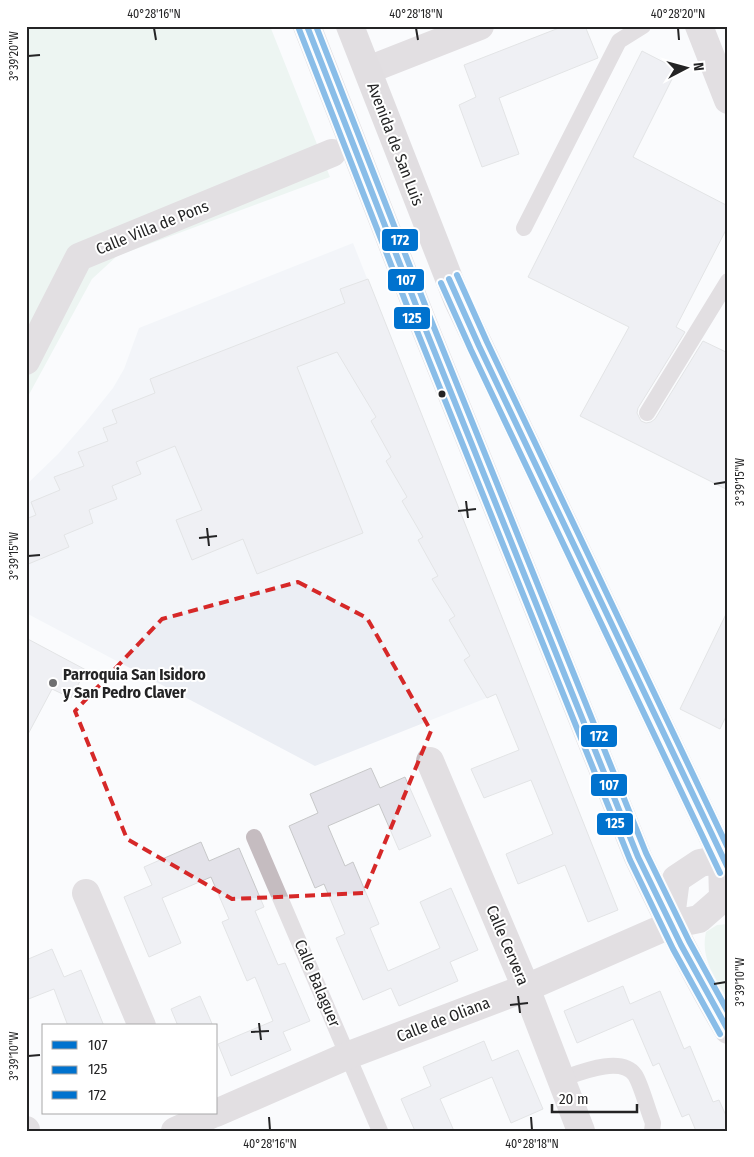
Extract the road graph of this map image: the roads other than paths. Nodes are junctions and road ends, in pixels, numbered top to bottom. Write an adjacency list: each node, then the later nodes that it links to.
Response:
1 (307, 26): 17 (street)
2 (350, 26): 6 (street, Avenida de San Luis)
3 (480, 26): 6 (street)
4 (643, 26): 9 (lane)
5 (699, 26): 7 (street)
6 (368, 70): 15 (street, Avenida de San Luis)
7 (728, 100)
8 (332, 153): 11 (street, Calle Villa de Pons)
9 (524, 228)
10 (728, 281): 12 (lane)
11 (26, 361)
12 (647, 413)
13 (430, 761): 18 (street, Calle Cervera)
14 (254, 836): 21 (lane, Calle Balaguer)
15 (726, 858): 17 (street, Avenida de San Luis); 17 (street)
16 (86, 894): 19 (street)
17 (670, 925): 18 (street, Calle de Oliana); 20 (street)
18 (526, 988): 21 (street, Calle de Oliana); 22 (street, Calle Cervera)
19 (141, 1024)
20 (728, 1030)
21 (349, 1055): 23 (street, Calle de Oliana); 26 (lane, Calle Balaguer)
22 (561, 1079): 27 (street, Calle Cervera); 28 (lane)
23 (218, 1112)
24 (213, 1114): 25 (street, Calle de Oliana)
25 (181, 1125)
26 (380, 1131)
27 (581, 1131)
28 (652, 1131)

